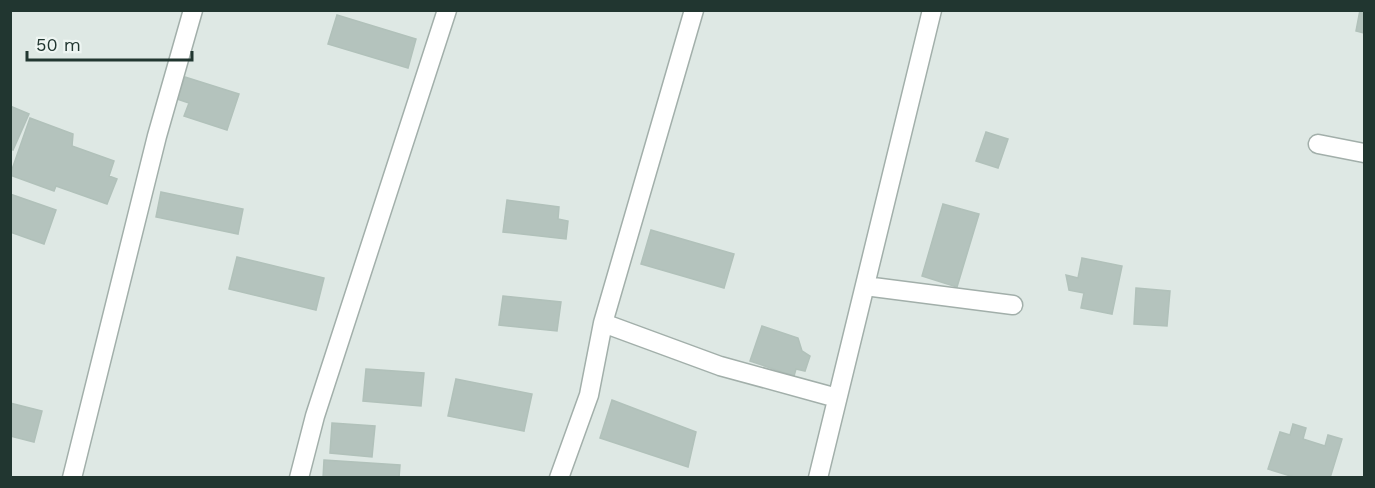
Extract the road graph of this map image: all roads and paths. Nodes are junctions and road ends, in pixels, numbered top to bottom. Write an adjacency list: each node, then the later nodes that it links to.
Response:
1 (193, 10): 11 (street)
2 (447, 10): 12 (street)
3 (694, 10): 9 (street)
4 (932, 10): 7 (street)
5 (1318, 144): 6 (street)
6 (1365, 153)
7 (865, 286): 8 (street); 10 (street)
8 (1013, 305)
9 (603, 323): 10 (street); 13 (street)
10 (837, 398): 14 (street)
11 (72, 477)
12 (299, 477)
13 (558, 477)
14 (818, 477)

